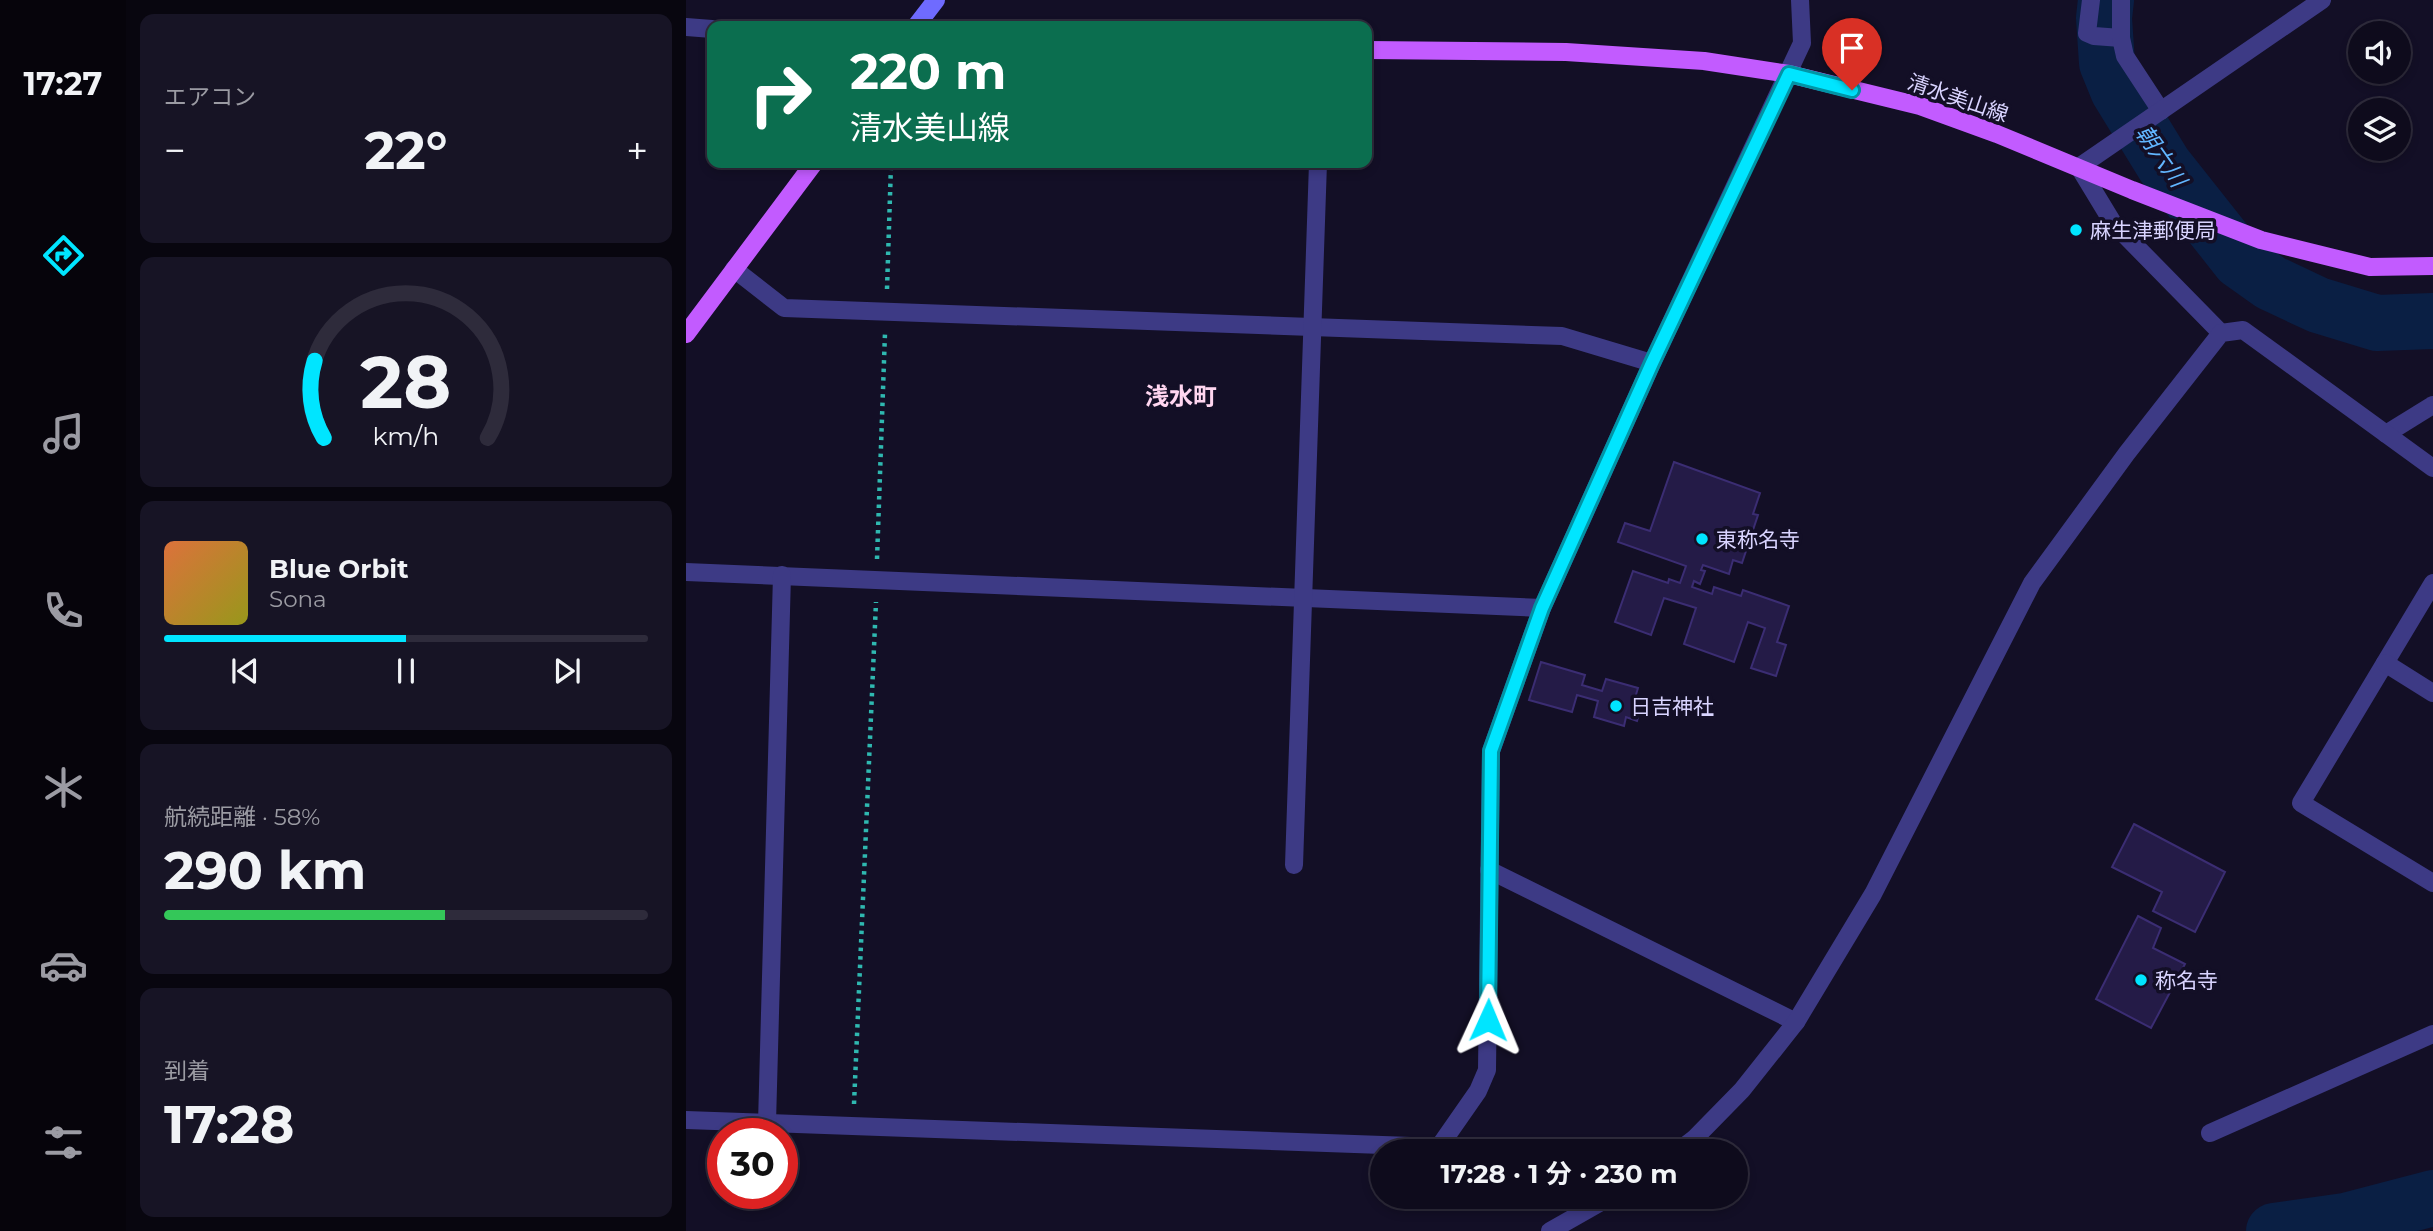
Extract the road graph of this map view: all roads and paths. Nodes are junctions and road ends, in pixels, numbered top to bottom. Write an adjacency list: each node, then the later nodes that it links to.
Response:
1 (936, 0): 6 (main road)
2 (1800, 0): 11 (street)
3 (2091, 0): 9 (street)
4 (2121, 0): 9 (street)
5 (2322, 0): 12 (street)
6 (920, 21)
7 (686, 27): 8 (street)
8 (707, 29)
9 (2117, 38): 12 (street)
10 (1372, 50): 11 (main road, 清水美山線)
11 (1789, 74): 13 (main road, 清水美山線); 23 (street)
12 (2154, 115): 13 (street)
13 (2080, 167): 17 (main road, 清水美山線); 21 (street)
14 (810, 168): 18 (main road)
15 (891, 168): 19 (path)
16 (1318, 168): 20 (street)
17 (2433, 266)
18 (734, 269): 19 (street); 22 (main road)
19 (886, 311): 20 (street); 29 (path)
20 (1312, 327): 23 (street); 31 (street)
21 (2221, 333): 25 (street); 38 (street)
22 (686, 334)
23 (1652, 363): 32 (street)
24 (2433, 405): 25 (street)
25 (2386, 434): 26 (street)
26 (2433, 468)
27 (686, 572): 28 (street)
28 (782, 575): 29 (street); 40 (street)
29 (877, 579): 31 (street); 44 (path)
30 (2433, 583): 33 (street)
31 (1303, 596): 32 (street); 35 (street)
32 (1542, 608): 36 (street)
33 (2385, 663): 34 (street); 37 (street)
34 (2433, 693)
35 (1294, 865)
36 (1489, 870): 38 (street); 44 (street)
37 (2433, 883)
38 (1796, 1023): 46 (street)
39 (2433, 1034): 45 (street)
40 (767, 1118)
41 (686, 1120): 42 (street)
42 (707, 1121)
43 (798, 1124): 44 (street)
44 (853, 1126)
45 (2210, 1133)
46 (1694, 1139)
47 (1589, 1209): 48 (street)
48 (1550, 1231)

